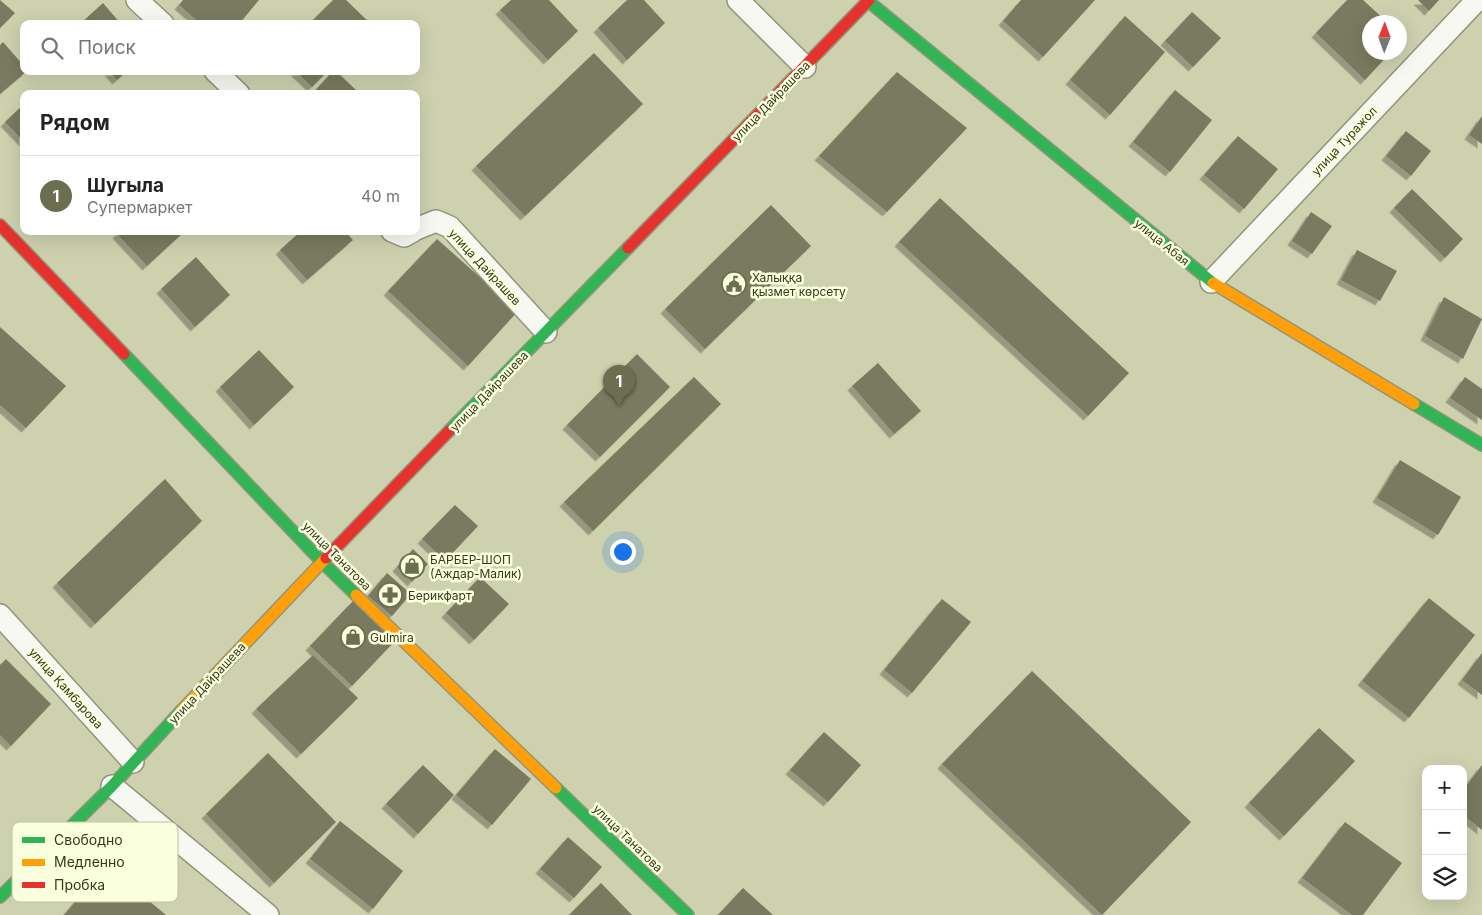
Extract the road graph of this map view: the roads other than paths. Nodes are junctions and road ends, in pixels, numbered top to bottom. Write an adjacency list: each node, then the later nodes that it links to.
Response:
1 (137, 0): 5 (street)
2 (738, 0): 6 (street)
3 (868, 0): 6 (street, улица Дайрашева); 11 (street, улица Абая)
4 (1478, 0): 11 (street, улица Туражол)
5 (159, 20)
6 (805, 67): 12 (street, улица Дайрашева)
7 (219, 75): 8 (street)
8 (235, 90)
9 (0, 225): 14 (street, улица Танатова)
10 (420, 228): 12 (street, улица Дайрашев)
11 (1211, 282): 13 (street, улица Абая)
12 (546, 332): 14 (street, улица Дайрашева)
13 (1482, 446)
14 (322, 562): 16 (street, улица Дайрашева); 24 (street, улица Танатова)
15 (0, 615): 16 (street, улица Қамбарова)
16 (133, 762): 17 (street, улица Дайрашева)
17 (112, 786): 18 (street, улица Дайрашева); 19 (street)
18 (76, 822)
19 (156, 822)
20 (178, 841): 23 (street)
21 (12, 885): 22 (street, улица Дайрашева)
22 (0, 897)
23 (268, 915)
24 (688, 915)

